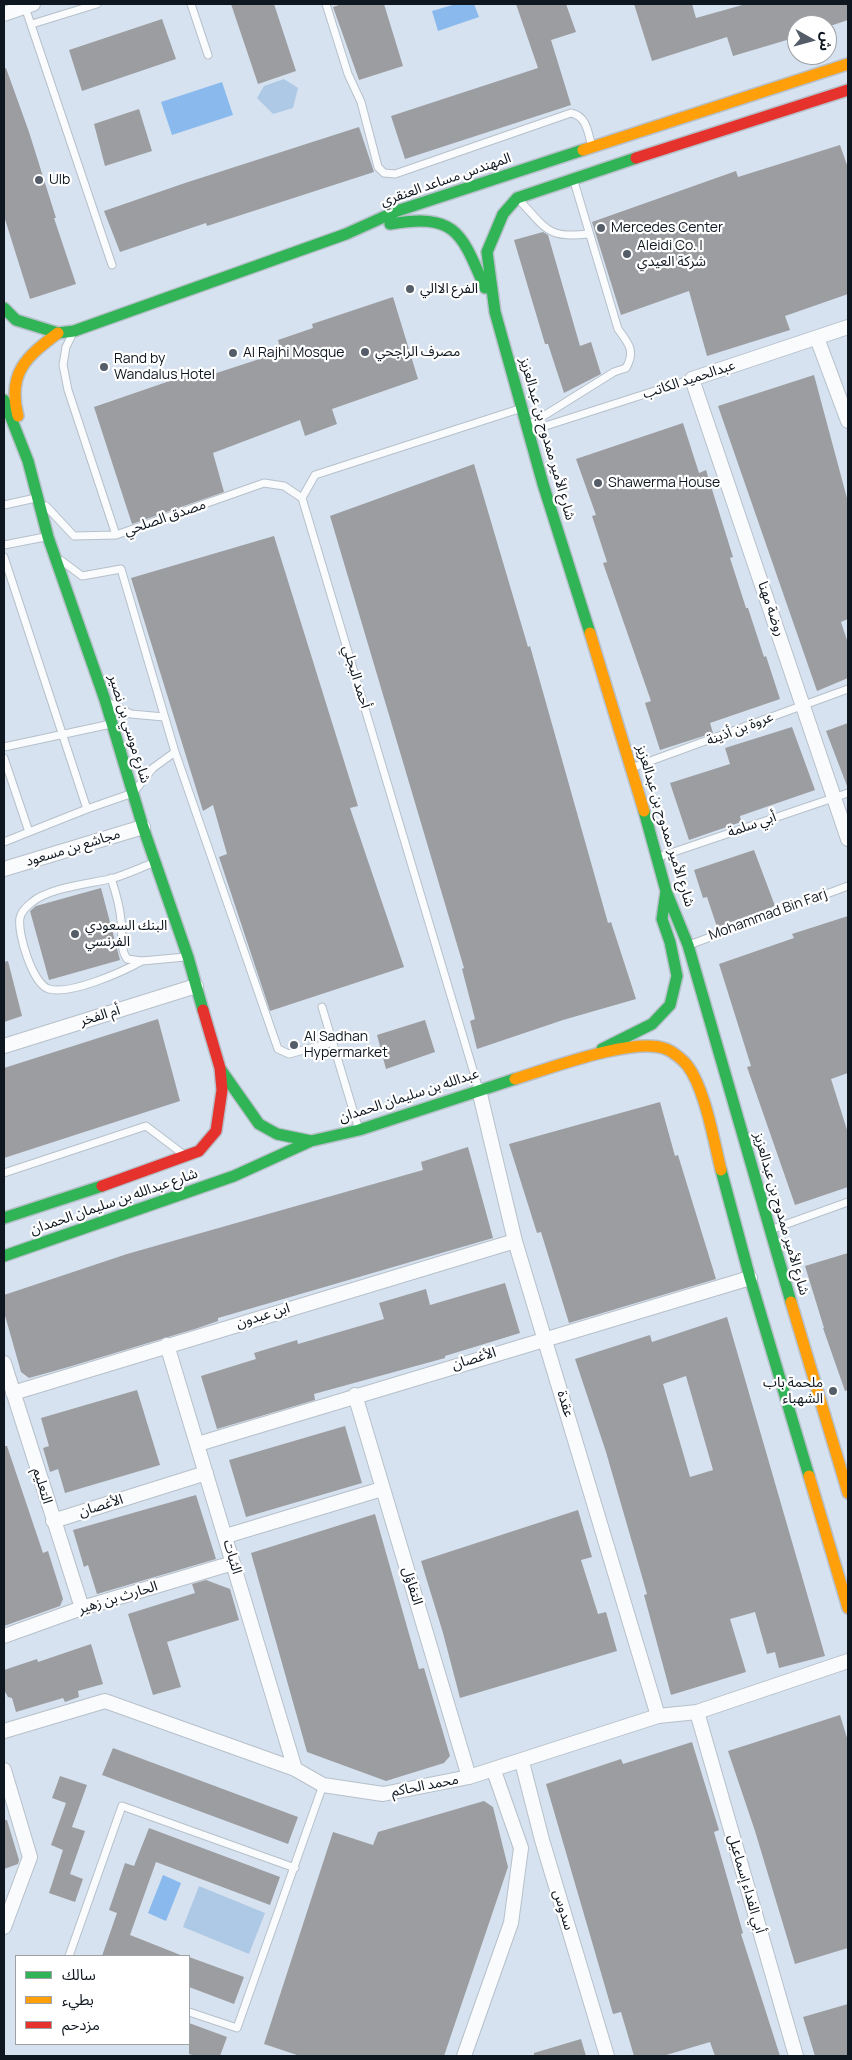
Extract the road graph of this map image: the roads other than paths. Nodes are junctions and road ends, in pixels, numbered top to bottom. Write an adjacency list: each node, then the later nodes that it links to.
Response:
1 (97, 4): 6 (lane)
2 (191, 4): 7 (lane)
3 (326, 4): 10 (lane)
4 (29, 5): 5 (street); 6 (lane)
5 (4, 14)
6 (32, 24): 15 (lane)
7 (208, 56)
8 (848, 64): 10 (street, المهندس مساعد العنقري)
9 (846, 93): 11 (street)
10 (592, 147): 13 (street, المهندس مساعد العنقري)
11 (573, 178): 12 (street); 14 (lane)
12 (517, 198): 14 (lane); 17 (street, شارع الأمير ممدوح بن عبدالعزيز)
13 (346, 234): 17 (street); 19 (street, المهندس مساعد العنقري)
14 (588, 234): 26 (lane)
15 (112, 265)
16 (4, 308): 20 (street, المهندس مساعد العنقري)
17 (495, 312): 24 (street, شارع الأمير ممدوح بن عبدالعزيز)
18 (848, 327): 21 (street, عبدالحميد الكاتب)
19 (74, 331): 20 (street, المهندس مساعد العنقري); 31 (lane)
20 (58, 333): 27 (street)
21 (817, 338): 22 (street, عبدالحميد الكاتب); 25 (street)
22 (692, 379): 26 (lane, عبدالحميد الكاتب); 38 (street, روضة مهنا)
23 (4, 400): 27 (street, شارع موسي بن نصير)
24 (522, 408): 26 (street, شارع الأمير ممدوح بن عبدالعزيز); 29 (lane)
25 (848, 421)
26 (528, 429): 45 (street, شارع الأمير ممدوح بن عبدالعزيز)
27 (28, 461): 28 (street, شارع موسي بن نصير)
28 (38, 497): 30 (lane); 31 (lane, مصدق الصلحي); 32 (street, شارع موسي بن نصير)
29 (302, 498): 31 (lane, مصدق الصلحي); 69 (lane, أحمد البجلي)
30 (4, 505)
31 (116, 535)
32 (48, 537): 33 (lane); 35 (street, شارع موسي بن نصير)
33 (4, 544)
34 (4, 557): 41 (lane)
35 (57, 558): 37 (street, شارع موسي بن نصير); 39 (lane)
36 (848, 689): 38 (lane, عروة بن أذينة)
37 (105, 700): 39 (lane); 40 (street, شارع موسي بن نصير)
38 (804, 704): 45 (lane, عروة بن أذينة); 48 (street, روضة مهنا)
39 (164, 717): 43 (lane)
40 (111, 724): 41 (lane); 46 (street, شارع موسي بن نصير)
41 (62, 736): 42 (lane); 49 (lane)
42 (4, 747)
43 (175, 752): 46 (lane); 65 (lane)
44 (4, 758): 51 (lane)
45 (632, 768): 54 (street, شارع الأمير ممدوح بن عبدالعزيز)
46 (133, 793): 49 (lane); 50 (street, شارع موسي بن نصير)
47 (848, 793): 48 (lane, أبي سلمة)
48 (834, 798): 52 (street, روضة مهنا); 54 (lane, أبي سلمة)
49 (87, 809): 51 (lane)
50 (143, 827): 55 (street, شارع موسي بن نصير); 56 (street, مجاشع بن مسعود)
51 (29, 832): 53 (lane)
52 (848, 838)
53 (4, 842)
54 (656, 858): 59 (street, شارع الأمير ممدوح بن عبدالعزيز)
55 (156, 862): 57 (lane); 61 (street, شارع موسي بن نصير)
56 (4, 869)
57 (111, 878): 62 (lane); 62 (lane)
58 (848, 886): 60 (lane, Mohammad Bin Farj)
59 (666, 891): 60 (street, شارع الأمير ممدوح بن عبدالعزيز); 67 (street)
60 (688, 945): 77 (street, شارع الأمير ممدوح بن عبدالعزيز)
61 (188, 957): 62 (lane); 63 (street, شارع موسي بن نصير)
62 (142, 961)
63 (196, 986): 66 (street, أم الفخر); 68 (street, شارع موسي بن نصير)
64 (322, 1007): 65 (lane)
65 (333, 1042): 70 (lane)
66 (4, 1046)
67 (596, 1052): 69 (street, عبدالله بن سليمان الحمدان); 80 (street)
68 (220, 1068): 71 (street); 72 (street)
69 (479, 1090): 70 (street, عبدالله بن سليمان الحمدان); 78 (street, عقدة)
70 (359, 1130): 71 (street, عبدالله بن سليمان الحمدان)
71 (311, 1141): 74 (street, عبدالله بن سليمان الحمدان)
72 (185, 1156): 73 (lane); 76 (street)
73 (4, 1173)
74 (234, 1176): 79 (street, شارع عبدالله بن سليمان الحمدان)
75 (848, 1202): 77 (lane)
76 (4, 1218)
77 (769, 1230): 89 (street, شارع الأمير ممدوح بن عبدالعزيز)
78 (515, 1240): 81 (street, عقدة); 82 (street, ابن عبدون)
79 (4, 1256)
80 (750, 1278): 81 (street, الأغصان); 94 (street)
81 (545, 1338): 85 (street, الأغصان); 98 (street, عقدة)
82 (167, 1345): 84 (street, ابن عبدون); 86 (street, الثبات)
83 (4, 1363): 84 (street, التعليم)
84 (12, 1393): 90 (street, التعليم)
85 (355, 1395): 86 (street, الأغصان); 88 (street, التفاؤل)
86 (198, 1444): 87 (street, الثبات)
87 (206, 1472): 90 (street, الأغصان); 91 (street, الثبات)
88 (382, 1489): 91 (street); 104 (street, التفاؤل)
89 (848, 1492)
90 (53, 1521): 93 (street, التعليم)
91 (226, 1536): 92 (street, الثبات)
92 (233, 1563): 93 (street, الحارث بن زهير); 101 (street, الثبات)
93 (82, 1608): 95 (street, الحارث بن زهير)
94 (848, 1608)
95 (4, 1636)
96 (848, 1661): 97 (street, محمد الحاكم)
97 (697, 1712): 98 (street, محمد الحاكم); 112 (street, أبي الفداء إسماعيل)
98 (658, 1716): 100 (street, محمد الحاكم)
99 (4, 1731): 101 (street, محمد الحاكم)
100 (522, 1762): 103 (street, محمد الحاكم); 111 (street, سدوس)
101 (296, 1769): 105 (street, محمد الحاكم)
102 (4, 1770): 107 (street)
103 (494, 1771): 104 (street, محمد الحاكم); 110 (street)
104 (469, 1777): 105 (street, محمد الحاكم)
105 (323, 1784): 106 (lane)
106 (295, 1868): 108 (lane); 109 (lane)
107 (4, 1927)
108 (68, 1955)
109 (190, 2012)
110 (464, 2056)
111 (607, 2056)
112 (796, 2056)

